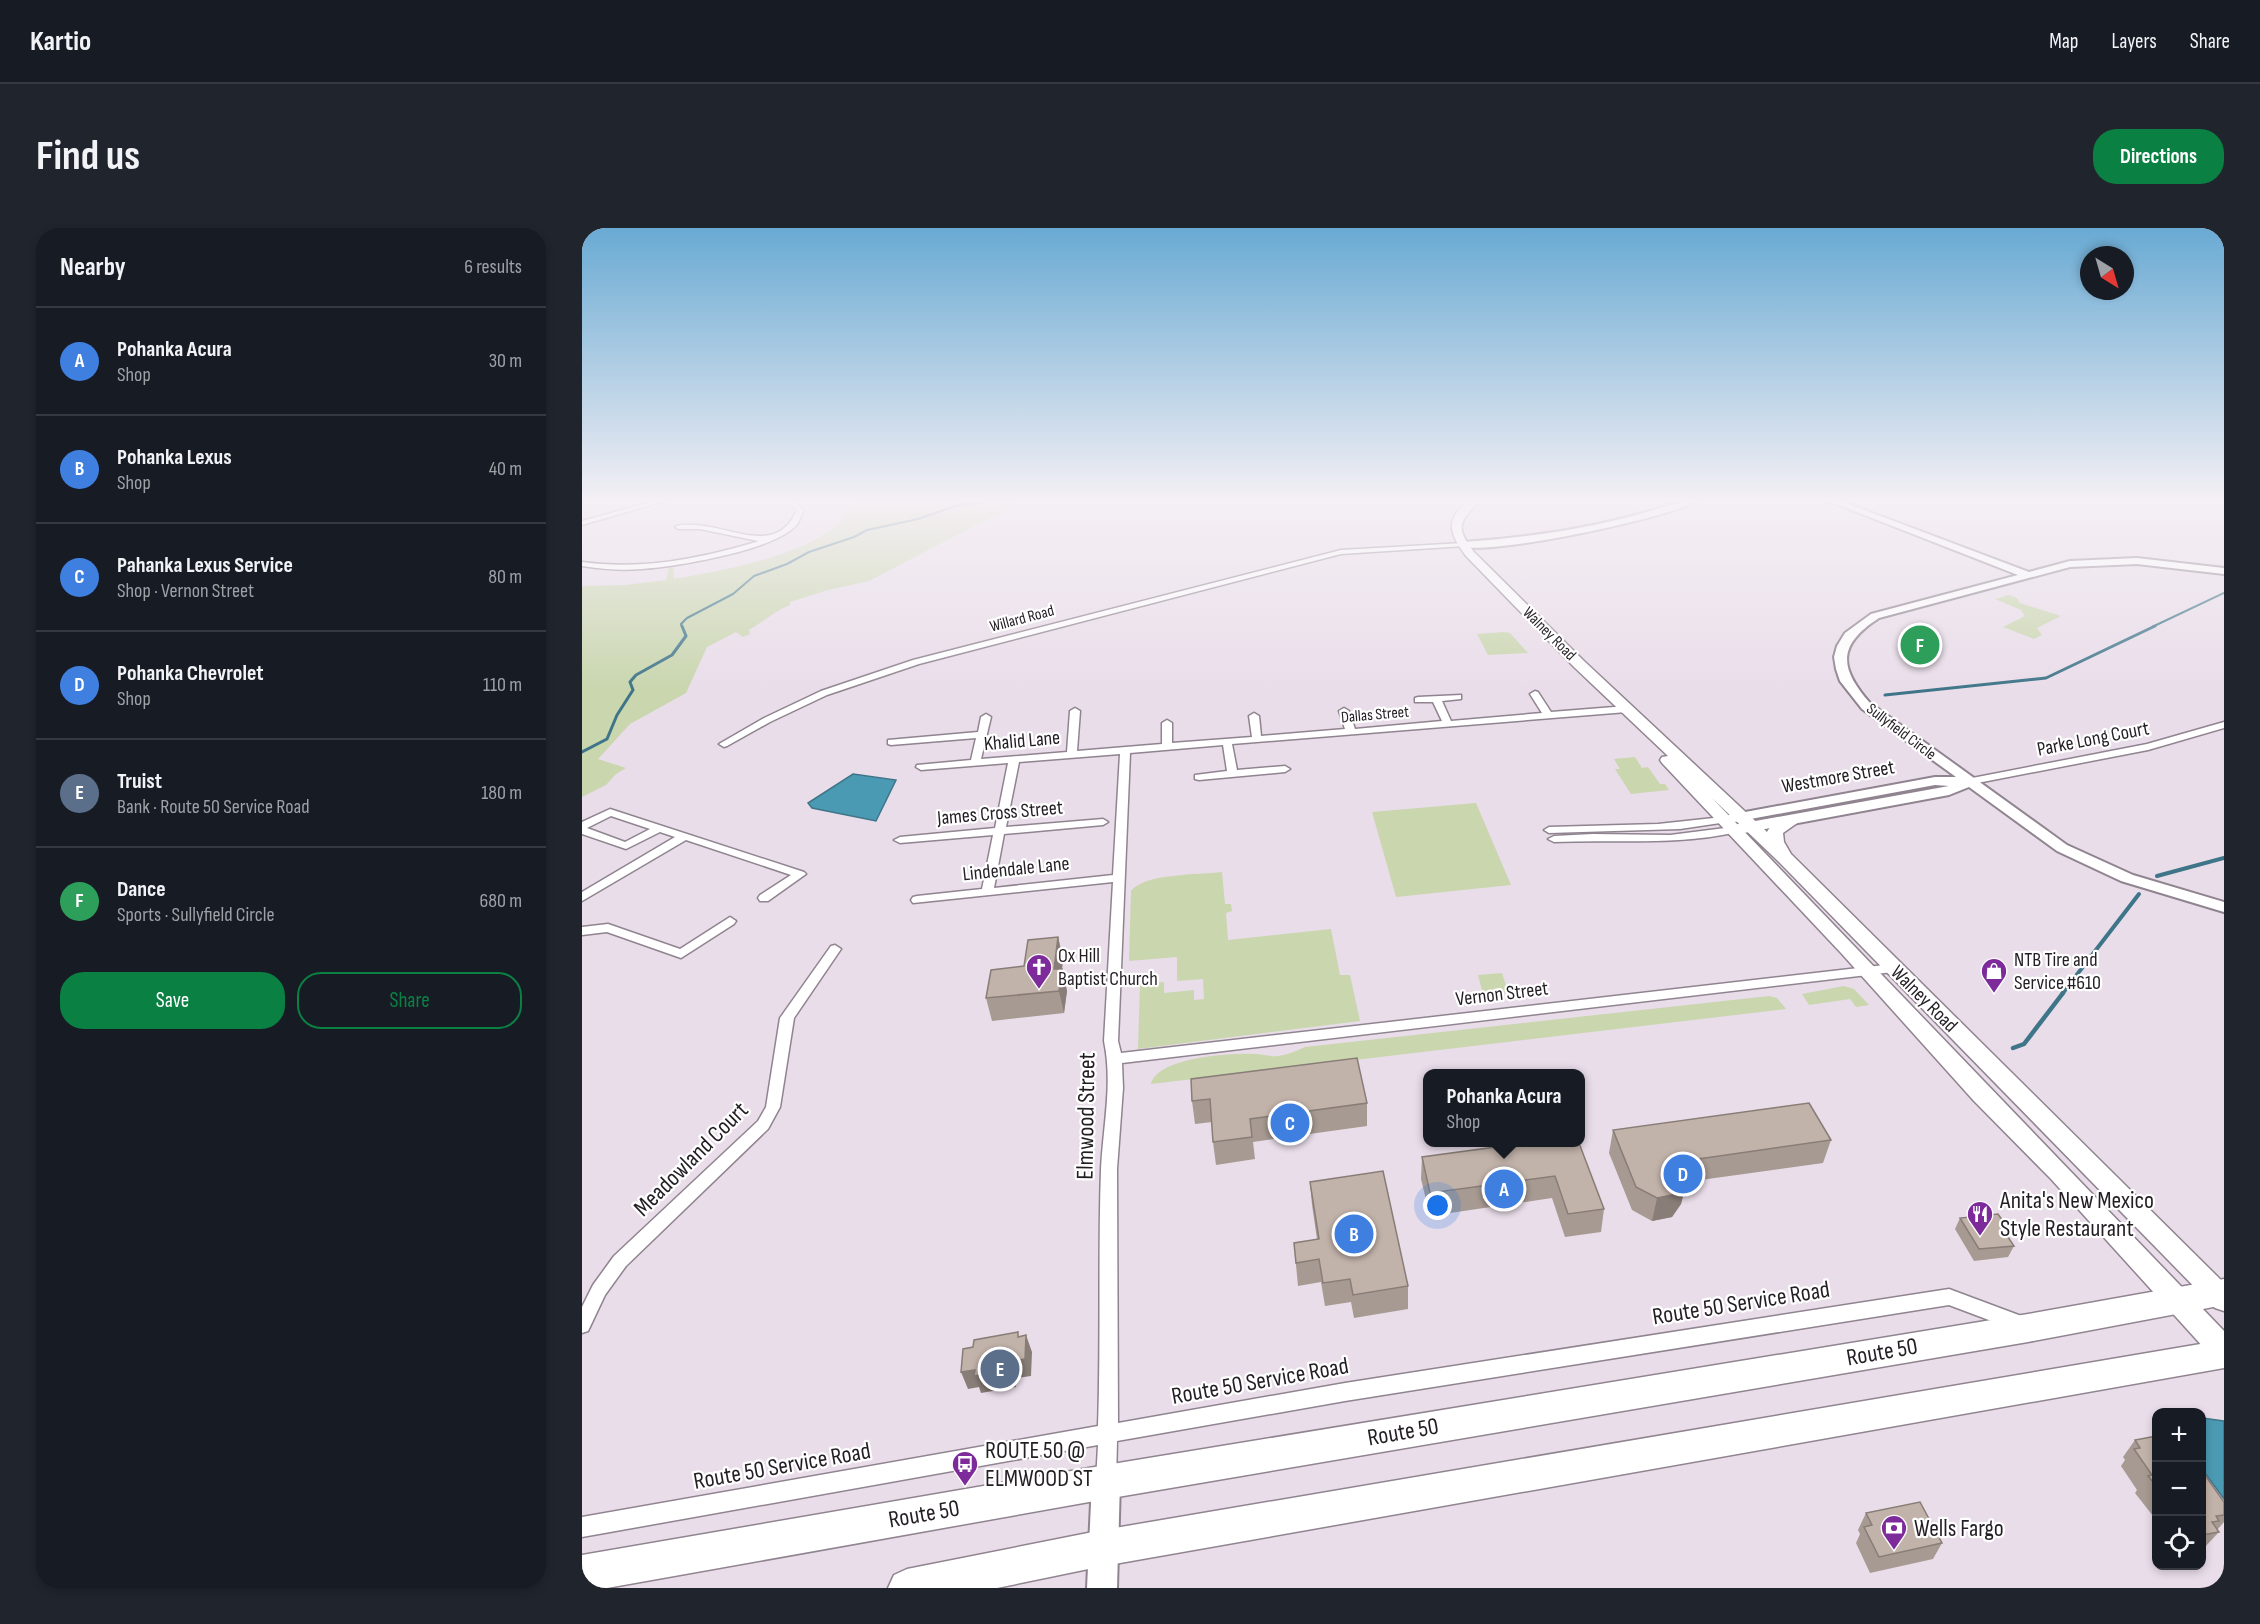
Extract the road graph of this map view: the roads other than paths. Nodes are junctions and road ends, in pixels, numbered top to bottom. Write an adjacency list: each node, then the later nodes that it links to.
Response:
1 (676, 563): 7 (street)
2 (1297, 563): 28 (street, Willard Road)
3 (1479, 563): 14 (main road, Walney Road)
4 (1997, 563): 9 (street)
5 (2076, 563): 9 (street, Sullyfield Circle)
6 (2166, 563): 8 (street, Sullyfield Circle)
7 (582, 564)
8 (2224, 571)
9 (2025, 574): 38 (street, Sullyfield Circle)
10 (1535, 694): 18 (street)
11 (1458, 697): 12 (street)
12 (1437, 699): 13 (street); 21 (street)
13 (1418, 700)
14 (1627, 709): 18 (street, Dallas Street); 41 (main road, Walney Road)
15 (1075, 711): 31 (street)
16 (1344, 711): 23 (street)
17 (1254, 716): 25 (street)
18 (1548, 716): 21 (street, Dallas Street)
19 (986, 717): 24 (street)
20 (1167, 723): 29 (street)
21 (1448, 724): 23 (street, Dallas Street)
22 (2224, 725): 38 (street, Parke Long Court)
23 (1351, 732): 25 (street, Dallas Street)
24 (981, 735): 26 (street); 33 (street)
25 (1257, 740): 27 (street, Dallas Street)
26 (891, 742)
27 (1227, 742): 29 (street, Dallas Street); 36 (street)
28 (724, 744)
29 (1167, 747): 30 (street, Dallas Street)
30 (1125, 750): 31 (street, Khalid Lane); 49 (street, Elmwood Street)
31 (1072, 755): 32 (street, Khalid Lane)
32 (1014, 760): 33 (street, Khalid Lane); 44 (street)
33 (975, 763): 34 (street, Khalid Lane)
34 (921, 767)
35 (1285, 769): 36 (street)
36 (1233, 774): 37 (street)
37 (1199, 777)
38 (1967, 782): 39 (street, Westmore Street); 41 (street, Westmore Street); 54 (street, Sullyfield Circle)
39 (1792, 821): 41 (street, Westmore Street); 48 (main road)
40 (1103, 822): 44 (street, James Cross Street)
41 (1737, 823): 45 (street, Westmore Street); 48 (main road, Walney Road); 59 (main road, Walney Road)
42 (582, 828): 43 (street); 43 (street)
43 (659, 828): 46 (street)
44 (999, 831): 47 (street, James Cross Street); 50 (street)
45 (1552, 835)
46 (685, 836): 51 (street); 52 (street)
47 (900, 840)
48 (1785, 858): 58 (main road, Walney Road)
49 (1119, 878): 50 (street, Lindendale Lane); 60 (street, Elmwood Street)
50 (987, 892): 53 (street, Lindendale Lane)
51 (582, 897)
52 (764, 898)
53 (917, 900)
54 (2224, 907)
55 (730, 921): 56 (street)
56 (582, 931)
57 (835, 949): 63 (street, Meadowland Court)
58 (1893, 968): 59 (street, Vernon Street); 61 (main road, Walney Road)
59 (1868, 971): 60 (street, Vernon Street); 62 (main road, Walney Road)
60 (1115, 1059): 66 (street, Elmwood Street)
61 (2222, 1295): 62 (highway, Route 50)
62 (2179, 1300): 64 (highway, Route 50); 65 (main road, Walney Road)
63 (582, 1325)
64 (2028, 1328): 66 (street, Route 50 Service Road); 67 (highway, Route 50)
65 (2224, 1352): 69 (highway)
66 (1108, 1434): 67 (street, Elmwood Street); 68 (street, Route 50 Service Road)
67 (1106, 1482): 69 (street); 70 (highway, Route 50)
68 (582, 1527)
69 (1103, 1548): 71 (highway); 72 (street)
70 (582, 1574)
71 (907, 1588)
72 (1102, 1588)

